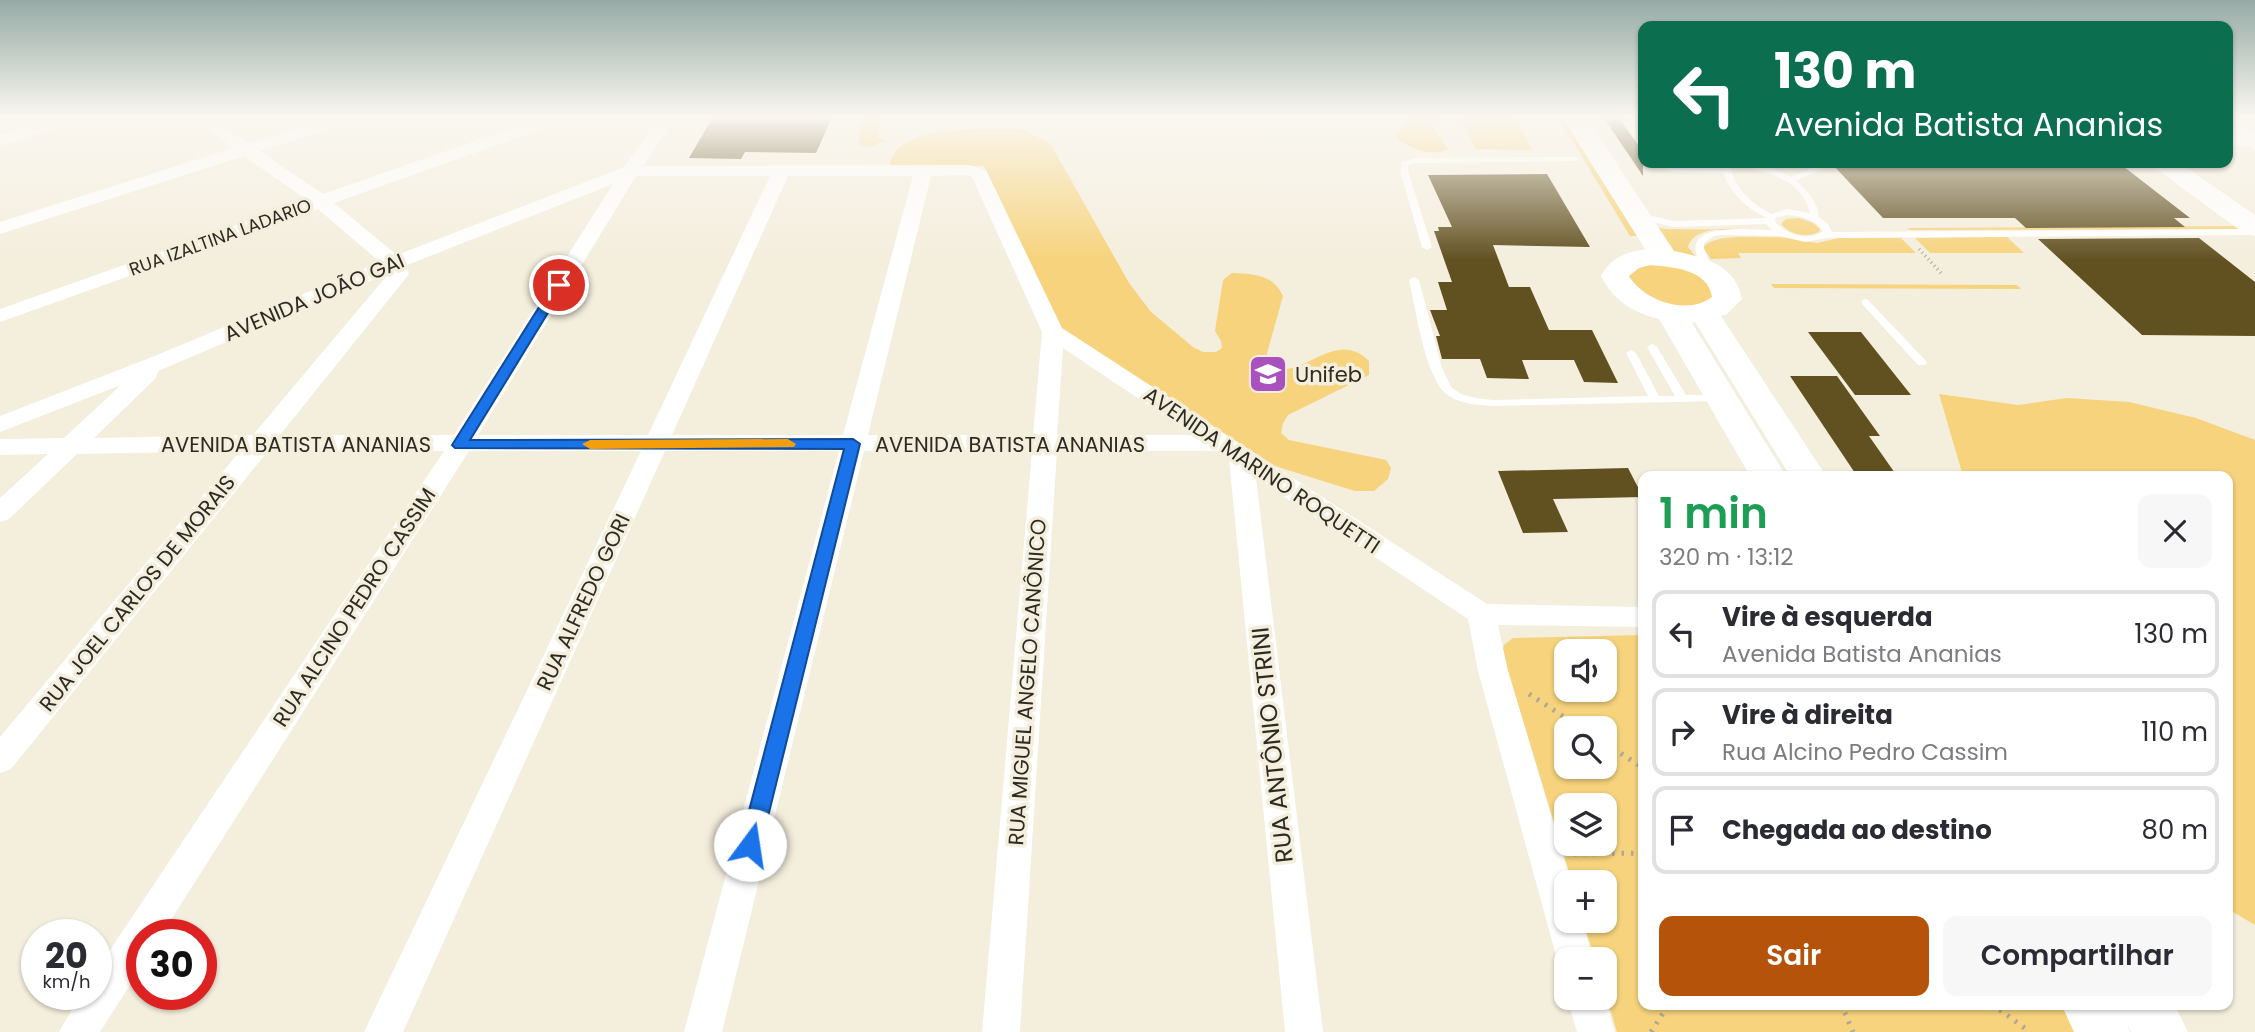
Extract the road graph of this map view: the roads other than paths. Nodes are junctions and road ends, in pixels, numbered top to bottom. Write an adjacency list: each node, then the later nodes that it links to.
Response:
1 (199, 165): 23 (street)
2 (269, 165): 19 (street)
3 (422, 165): 19 (street, RUA IZALTINA LADARIO)
4 (634, 165): 15 (street, RUA ALCINO PEDRO CASSIM)
5 (1405, 165): 27 (lane)
6 (1581, 165): 28 (main road)
7 (1605, 165): 20 (main road)
8 (1671, 168): 9 (lane)
9 (1691, 168)
10 (1729, 168): 22 (lane)
11 (1757, 168): 18 (lane)
12 (1818, 168): 18 (lane)
13 (2171, 168): 24 (main road)
14 (780, 170): 15 (street); 16 (street); 46 (street, RUA ALFREDO GORI)
15 (630, 171): 29 (street, AVENIDA JOÃO GAI); 50 (street, RUA ALCINO PEDRO CASSIM)
16 (923, 171): 17 (street); 47 (street)
17 (980, 174): 36 (street)
18 (1792, 180): 21 (lane)
19 (320, 201): 29 (street); 35 (street, RUA IZALTINA LADARIO)
20 (1638, 216): 22 (lane); 28 (main road)
21 (1815, 218): 22 (lane); 26 (lane)
22 (1771, 219): 25 (lane)
23 (0, 228)
24 (2255, 230): 26 (lane)
25 (1782, 233): 26 (lane); 30 (lane)
26 (1826, 235)
27 (1427, 247)
28 (1651, 258): 30 (main road); 33 (main road)
29 (394, 262): 39 (street, AVENIDA JOÃO GAI); 45 (street, RUA JOEL CARLOS DE MORAIS)
30 (1708, 271): 34 (main road)
31 (1414, 280): 43 (lane)
32 (1866, 302): 40 (lane)
33 (1670, 312): 34 (main road); 42 (main road)
34 (1704, 313): 54 (main road)
35 (0, 316)
36 (1053, 332): 48 (street, RUA MIGUEL ANGELO CANÔNICO); 52 (street, AVENIDA MARINO ROQUETTI)
37 (1652, 347): 41 (lane)
38 (1631, 353): 43 (lane)
39 (160, 362): 44 (street, AVENIDA JOÃO GAI); 49 (street)
40 (1922, 363)
41 (1682, 398): 42 (lane); 43 (lane)
42 (1721, 398): 53 (main road)
43 (1655, 399)
44 (0, 425)
45 (261, 443): 49 (street, AVENIDA BATISTA ANANIAS); 50 (street, AVENIDA BATISTA ANANIAS); 58 (street, RUA JOEL CARLOS DE MORAIS)
46 (656, 444): 47 (street, AVENIDA BATISTA ANANIAS); 50 (street, AVENIDA BATISTA ANANIAS); 64 (street, RUA ALFREDO GORI)
47 (853, 444): 48 (street, AVENIDA BATISTA ANANIAS); 65 (street)
48 (1045, 444): 52 (street, AVENIDA BATISTA ANANIAS); 66 (street, RUA MIGUEL ANGELO CANÔNICO)
49 (69, 445): 51 (street, AVENIDA BATISTA ANANIAS); 55 (street)
50 (460, 445): 63 (street, RUA ALCINO PEDRO CASSIM)
51 (0, 447)
52 (1231, 450): 56 (street, AVENIDA MARINO ROQUETTI); 67 (street, RUA ANTÔNIO STRINI)
53 (1765, 471)
54 (1805, 471)
55 (0, 513)
56 (1481, 614): 57 (street); 59 (street)
57 (1638, 617)
58 (0, 760)
59 (1572, 947)
60 (1590, 1010): 68 (street)
61 (2090, 1010): 69 (main road)
62 (2148, 1010): 70 (main road)
63 (78, 1032)
64 (383, 1032)
65 (703, 1032)
66 (1000, 1032)
67 (1304, 1032)
68 (1596, 1032)
69 (2103, 1032)
70 (2161, 1032)

